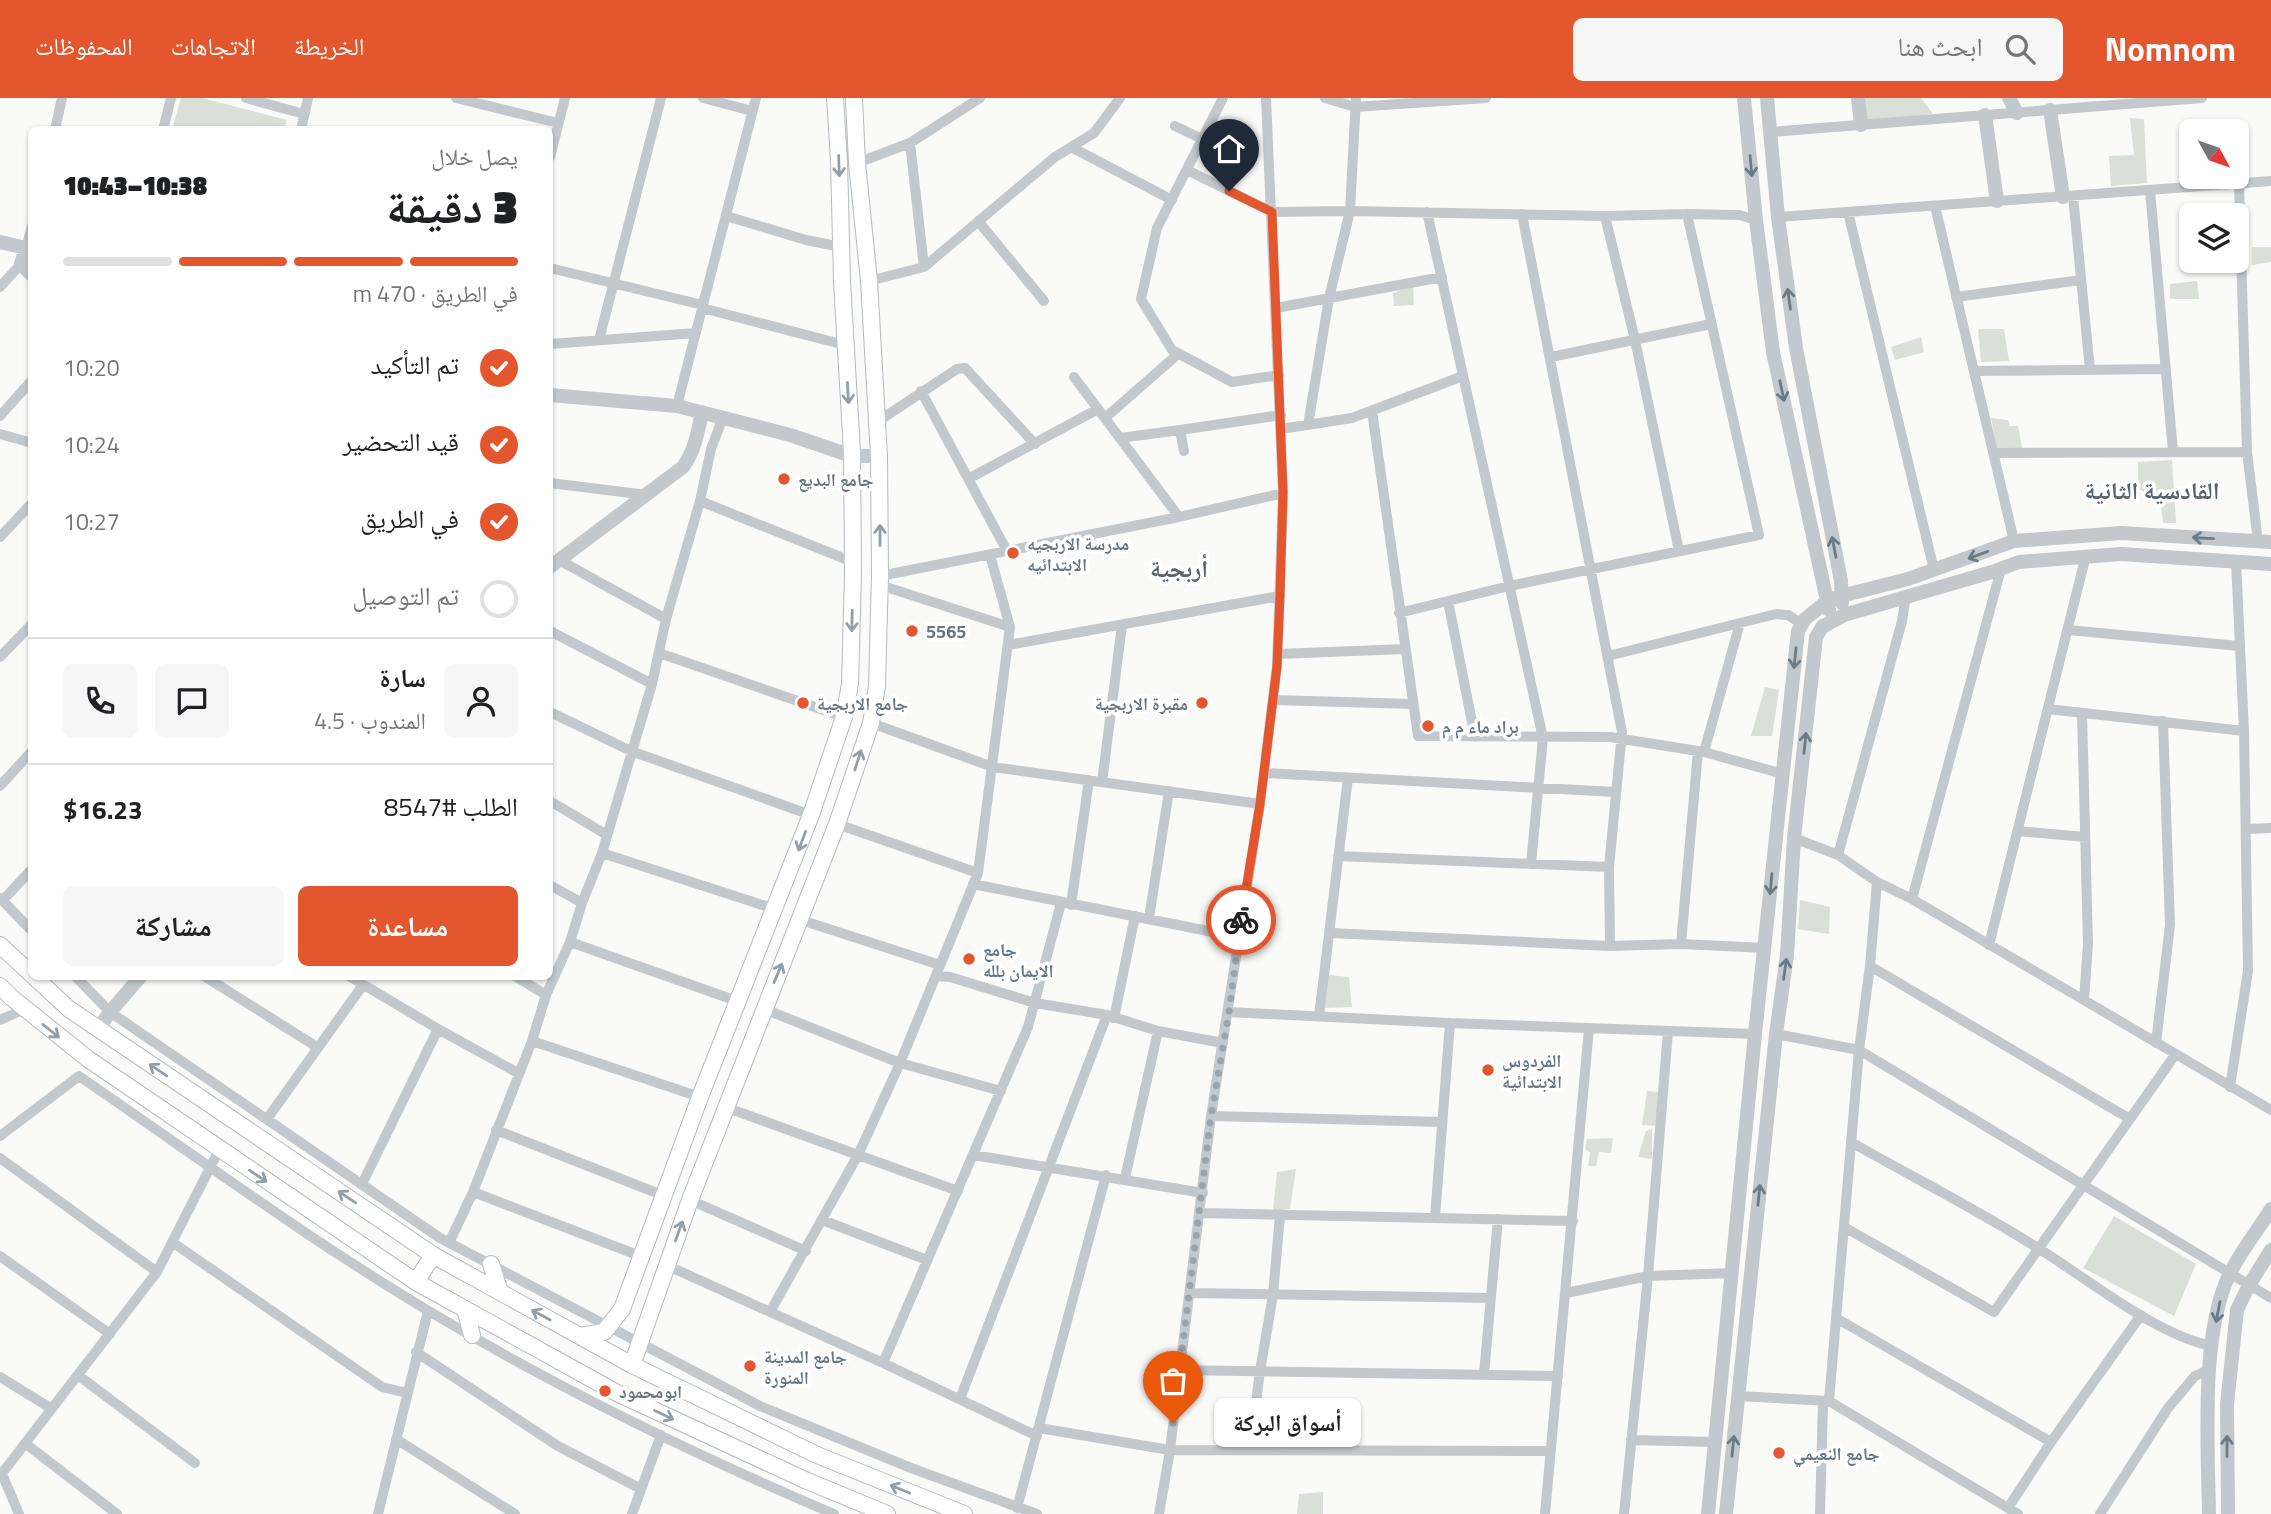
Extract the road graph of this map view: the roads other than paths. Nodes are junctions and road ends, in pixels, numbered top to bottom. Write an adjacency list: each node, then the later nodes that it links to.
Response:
1 (62, 98): 32 (street)
2 (171, 98): 33 (street)
3 (246, 98): 28 (street)
4 (308, 98): 28 (street)
5 (456, 98): 30 (street)
6 (565, 98): 30 (street)
7 (661, 98): 74 (street)
8 (703, 98): 26 (street)
9 (756, 98): 26 (street)
10 (835, 98): 65 (main road, one-way to 65)
11 (854, 98): 41 (main road)
12 (1120, 98): 40 (street)
13 (1223, 98): 37 (street)
14 (1266, 98): 53 (street)
15 (1325, 98): 24 (street)
16 (1486, 98): 24 (street)
17 (1744, 98): 61 (street, one-way to 61)
18 (1767, 98): 36 (street)
19 (1858, 98): 31 (street)
20 (2008, 98): 27 (street)
21 (2202, 98): 23 (street)
22 (974, 100): 39 (street)
23 (2147, 100): 25 (street)
24 (1355, 102): 52 (street)
25 (2050, 110): 27 (street); 48 (street)
26 (752, 111): 58 (street)
27 (2017, 113): 29 (street)
28 (304, 114): 34 (street)
29 (1985, 115): 31 (street); 50 (street)
30 (558, 123): 38 (street)
31 (1861, 125): 36 (street)
32 (56, 126)
33 (164, 126)
34 (302, 126)
35 (1175, 126): 37 (street)
36 (1770, 132): 60 (street)
37 (1202, 139): 42 (street)
38 (553, 144)
39 (910, 144): 41 (street); 68 (street)
40 (1071, 147): 49 (street); 62 (street)
41 (858, 163): 73 (main road)
42 (1187, 170): 49 (street); 53 (street)
43 (2271, 181): 44 (street)
44 (2249, 182)
45 (2179, 188): 47 (street)
46 (2239, 189): 115 (street)
47 (2150, 190): 48 (street); 89 (street)
48 (2068, 196): 50 (street); 72 (street)
49 (1171, 200): 87 (street)
50 (1997, 201): 51 (street)
51 (1935, 206): 55 (street); 76 (street)
52 (1350, 211): 53 (street); 54 (street); 77 (street)
53 (1272, 212): 80 (street)
54 (1427, 212): 56 (street); 71 (street)
55 (1848, 212): 60 (street); 139 (street)
56 (1522, 214): 59 (street); 88 (street)
57 (1687, 214): 59 (street); 61 (street); 81 (street)
58 (726, 216): 65 (street); 79 (street)
59 (1605, 216): 84 (street)
60 (1778, 217): 144 (street, one-way to 60)
61 (1756, 220): 146 (street, one-way to 146)
62 (978, 221): 68 (street); 78 (street)
63 (28, 241): 66 (street)
64 (0, 242): 66 (street)
65 (841, 247): 86 (main road)
66 (26, 248): 67 (street)
67 (21, 264): 70 (street); 75 (street)
68 (924, 267): 73 (street)
69 (553, 269): 74 (street)
70 (28, 271)
71 (1442, 276): 77 (street); 93 (street)
72 (2081, 280): 76 (street); 90 (street)
73 (869, 281): 105 (main road)
74 (615, 282): 79 (street); 83 (street)
75 (0, 287)
76 (1956, 297): 91 (street)
77 (1329, 298): 80 (street); 106 (street)
78 (1044, 301)
79 (702, 306): 82 (street); 86 (street)
80 (1276, 308): 92 (street)
81 (1711, 324): 84 (street); 130 (street)
82 (696, 333): 83 (street); 98 (street)
83 (600, 340): 85 (street)
84 (1635, 340): 88 (street); 130 (street)
85 (553, 344)
86 (845, 345): 117 (main road, one-way to 117)
87 (1178, 354): 92 (street); 101 (street)
88 (1551, 357): 137 (street)
89 (2166, 369): 90 (street); 114 (street)
90 (2090, 370): 91 (street)
91 (1974, 371): 116 (street)
92 (1279, 375): 102 (street)
93 (1464, 376): 99 (street); 141 (street)
94 (1074, 377): 101 (street)
95 (28, 384): 103 (street)
96 (920, 391): 105 (street); 112 (street); 119 (street)
97 (553, 395): 98 (street)
98 (677, 406): 100 (street)
99 (1372, 411): 106 (street); 147 (street)
100 (702, 412): 104 (street); 122 (street)
101 (1101, 413): 110 (street); 112 (street)
102 (1280, 415): 107 (street); 108 (street)
103 (0, 416)
104 (723, 417): 117 (street); 123 (street)
105 (877, 422): 118 (main road)
106 (1308, 425): 107 (street)
107 (1281, 429): 121 (street)
108 (1180, 430): 110 (street); 113 (street)
109 (0, 435): 111 (street)
110 (1120, 438): 125 (street)
111 (28, 442)
112 (1035, 444): 119 (street)
113 (1184, 451)
114 (2173, 452): 115 (street); 116 (street)
115 (2248, 452): 128 (street)
116 (1994, 453): 127 (street)
117 (852, 456): 118 (street); 134 (main road)
118 (879, 456): 140 (main road, one-way to 118)
119 (968, 479): 129 (street)
120 (553, 482): 122 (street)
121 (1283, 492): 125 (street); 143 (street)
122 (647, 495): 135 (street)
123 (701, 501): 134 (street); 149 (street)
124 (28, 507): 126 (street)
125 (1179, 517): 129 (street)
126 (0, 537)
127 (2014, 541): 128 (street, one-way to 127); 139 (street, one-way to 139)
128 (2265, 542)
129 (1007, 551): 131 (street)
130 (1679, 551): 137 (street)
131 (989, 555): 140 (street); 153 (street)
132 (2086, 555): 133 (street); 138 (street); 155 (street)
133 (2236, 561): 136 (street); 158 (street)
134 (853, 562): 170 (main road, one-way to 170)
135 (554, 564): 149 (street)
136 (2271, 564)
137 (1590, 569): 141 (street); 162 (street)
138 (2001, 569): 142 (street); 213 (street)
139 (1934, 570): 144 (street)
140 (880, 580): 153 (street); 172 (main road)
141 (1509, 586): 145 (street); 175 (street)
142 (1906, 595): 148 (street); 203 (street)
143 (1280, 596): 152 (street); 161 (street)
144 (1842, 596): 146 (street); 148 (street)
145 (1448, 601): 147 (street); 174 (street)
146 (1826, 602): 148 (street); 151 (street)
147 (1399, 613): 159 (street)
148 (1838, 618): 193 (street, one-way to 148)
149 (666, 619): 160 (street)
150 (1740, 623): 151 (street); 162 (street); 178 (street)
151 (1802, 624): 182 (street, one-way to 182)
152 (1122, 625): 157 (street); 185 (street)
153 (1010, 627): 157 (street)
154 (28, 628): 163 (street)
155 (2068, 630): 158 (street); 167 (street)
156 (553, 633): 164 (street)
157 (1008, 645): 180 (street)
158 (2239, 646): 173 (street)
159 (1405, 649): 161 (street); 166 (street)
160 (659, 653): 164 (street); 170 (street)
161 (1278, 654): 165 (street)
162 (1608, 656): 176 (street)
163 (0, 657)
164 (652, 684): 177 (street)
165 (1273, 700): 166 (street); 181 (street)
166 (1413, 704): 174 (street)
167 (2048, 709): 169 (street); 198 (street)
168 (553, 713): 177 (street)
169 (2082, 713): 171 (street); 200 (street)
170 (844, 716): 194 (main road)
171 (2163, 721): 173 (street); 263 (street)
172 (871, 723): 180 (street); 195 (main road, one-way to 172)
173 (2244, 731): 197 (street)
174 (1475, 737): 175 (street)
175 (1543, 738): 176 (street); 187 (street)
176 (1621, 739): 178 (street); 189 (street)
177 (631, 751): 194 (street); 199 (street)
178 (1701, 752): 182 (street); 224 (street)
179 (28, 755): 186 (street)
180 (993, 767): 184 (street); 208 (street)
181 (1264, 774): 183 (street); 192 (street)
182 (1783, 774): 190 (street)
183 (1348, 778): 187 (street); 204 (street)
184 (1089, 780): 185 (street); 215 (street)
185 (1102, 782): 188 (street)
186 (0, 786)
187 (1537, 788): 189 (street); 205 (street)
188 (1169, 791): 192 (street); 218 (street)
189 (1615, 792): 206 (street)
190 (1780, 801): 193 (street); 228 (street, one-way to 228)
191 (553, 803): 199 (street)
192 (1260, 804): 222 (street)
193 (1798, 804): 201 (street)
194 (811, 815): 216 (main road, one-way to 216)
195 (837, 824): 208 (street); 219 (main road)
196 (2271, 828): 197 (street)
197 (2247, 829): 269 (street)
198 (2018, 831): 200 (street); 226 (street)
199 (607, 835): 202 (street)
200 (2085, 837): 243 (street)
201 (1794, 838): 203 (street); 260 (street, one-way to 201)
202 (602, 853): 214 (street); 216 (street)
203 (1838, 855): 209 (street)
204 (1338, 856): 205 (street); 221 (street)
205 (1531, 864): 206 (street)
206 (1609, 867): 227 (street)
207 (28, 873): 212 (street)
208 (978, 873): 210 (street)
209 (1877, 882): 213 (street); 229 (street)
210 (973, 884): 215 (street); 231 (street)
211 (553, 887): 214 (street)
212 (1, 899): 220 (street)
213 (1912, 899): 226 (street)
214 (582, 903): 223 (street)
215 (1066, 904): 217 (street); 245 (street)
216 (775, 909): 244 (main road)
217 (1135, 916): 218 (street); 251 (street)
218 (1149, 918): 222 (street)
219 (801, 920): 231 (street); 246 (main road, one-way to 219)
220 (28, 927)
221 (1330, 933): 227 (street); 250 (street)
222 (1238, 937): 249 (street)
223 (570, 942): 239 (street); 244 (street)
224 (1681, 944): 227 (street); 228 (street)
225 (0, 945): 230 (main road)
226 (1989, 945): 243 (street)
227 (1609, 946)
228 (1766, 948): 259 (street)
229 (1870, 966): 265 (street); 276 (street)
230 (28, 971)
231 (938, 971): 245 (street); 267 (street)
232 (38, 980): 255 (main road)
233 (79, 980): 248 (street)
234 (138, 980): 248 (street)
235 (210, 980): 264 (street)
236 (355, 980): 240 (street)
237 (521, 980): 242 (street)
238 (553, 980): 242 (street)
239 (553, 980)
240 (363, 985): 256 (street); 264 (street)
241 (0, 986): 281 (main road, one-way to 281)
242 (546, 995): 261 (street)
243 (2084, 1000): 263 (street)
244 (737, 1001): 271 (main road)
245 (1035, 1003): 251 (street); 270 (street)
246 (764, 1009): 267 (street); 272 (main road)
247 (18, 1012): 252 (street)
248 (110, 1012): 255 (street); 275 (street)
249 (1229, 1012): 250 (street); 262 (street)
250 (1319, 1016): 253 (street)
251 (1111, 1017): 257 (street); 286 (street)
252 (0, 1020)
253 (1450, 1023): 254 (street); 277 (street)
254 (1589, 1028): 258 (street); 302 (street)
255 (98, 1029): 311 (main road, one-way to 255)
256 (438, 1029): 268 (street); 289 (street)
257 (1158, 1031): 262 (street); 288 (street)
258 (1668, 1031): 259 (street); 321 (street)
259 (1755, 1034): 303 (street)
260 (1776, 1034): 265 (street); 304 (street, one-way to 260)
261 (532, 1041): 268 (street); 271 (street)
262 (1223, 1043): 274 (street)
263 (2156, 1043): 266 (street)
264 (317, 1046): 275 (street)
265 (1859, 1050): 280 (street); 290 (street)
266 (2175, 1055): 269 (street); 276 (street)
267 (900, 1063): 270 (street); 282 (street)
268 (518, 1073): 278 (street)
269 (2230, 1087): 273 (street)
270 (1001, 1091): 283 (street)
271 (700, 1097): 294 (main road)
272 (725, 1107): 282 (street); 295 (main road)
273 (2271, 1110)
274 (1211, 1116): 277 (street); 293 (street)
275 (267, 1119): 289 (street)
276 (2130, 1119): 290 (street)
277 (1441, 1122): 299 (street)
278 (496, 1130): 292 (street); 294 (street)
279 (0, 1136): 285 (street)
280 (1851, 1142): 305 (street); 308 (street)
281 (219, 1150): 285 (street); 322 (main road, one-way to 322)
282 (858, 1155): 291 (street); 301 (street)
283 (973, 1155): 286 (street); 291 (street)
284 (0, 1158): 317 (street)
285 (210, 1167): 306 (street); 332 (street)
286 (1049, 1167): 287 (street); 354 (street)
287 (1106, 1175): 288 (street); 357 (street)
288 (1125, 1178): 293 (street)
289 (362, 1184): 307 (street)
290 (2084, 1185): 308 (street); 319 (street)
291 (958, 1191): 314 (street)
292 (473, 1192): 307 (street); 313 (street)
293 (1203, 1193): 297 (street)
294 (662, 1195): 313 (main road)
295 (690, 1200): 310 (street); 316 (main road, one-way to 295)
296 (2271, 1209): 319 (street)
297 (1200, 1213): 298 (street); 326 (street)
298 (1280, 1215): 299 (street); 328 (street)
299 (1435, 1217): 300 (street)
300 (1498, 1219): 302 (street); 329 (street)
301 (822, 1220): 310 (street); 314 (street)
302 (1573, 1221): 327 (street)
303 (1738, 1223): 304 (street); 318 (street)
304 (1756, 1223): 353 (street)
305 (1844, 1227): 308 (street); 335 (street)
306 (172, 1242): 317 (street); 352 (street)
307 (449, 1243): 315 (street)
308 (2039, 1248): 334 (street)
309 (2271, 1250): 324 (street)
310 (806, 1251): 333 (street)
311 (433, 1255): 322 (main road); 325 (main road)
312 (0, 1256): 337 (street)
313 (640, 1256): 320 (main road)
314 (927, 1260): 343 (street)
315 (491, 1264): 325 (main road); 336 (street)
316 (666, 1265): 323 (main road); 333 (street)
317 (157, 1272): 337 (street)
318 (1733, 1273): 321 (street); 361 (street)
319 (2230, 1273): 324 (street); 341 (street, one-way to 341)
320 (634, 1274): 323 (main road); 336 (main road)
321 (1648, 1276): 327 (street); 360 (street)
322 (416, 1282): 331 (main road)
323 (659, 1283): 340 (main road)
324 (2249, 1285): 330 (street); 391 (street, one-way to 324)
325 (500, 1292): 339 (main road, one-way to 325)
326 (1190, 1293): 328 (street); 346 (street)
327 (1566, 1293): 350 (street)
328 (1273, 1295): 329 (street); 347 (street)
329 (1491, 1298): 348 (street)
330 (2271, 1298)
331 (466, 1309): 338 (main road); 380 (main road, one-way to 380)
332 (428, 1311): 338 (street); 342 (street)
333 (770, 1312): 343 (street)
334 (2141, 1315): 341 (street); 362 (street)
335 (1836, 1318): 355 (street); 362 (street)
336 (609, 1327): 339 (main road); 340 (street)
337 (110, 1334): 349 (street)
338 (472, 1335): 358 (street)
339 (580, 1336): 344 (main road)
340 (639, 1343): 344 (main road); 372 (street)
341 (2212, 1346): 345 (street)
342 (416, 1352): 352 (street); 371 (street)
343 (883, 1363): 354 (street)
344 (632, 1365): 381 (main road, one-way to 344)
345 (2210, 1369): 389 (street); 390 (street)
346 (1180, 1370): 347 (street); 364 (street)
347 (1260, 1371): 348 (street); 365 (street)
348 (1483, 1374): 350 (street)
349 (79, 1376): 356 (street); 368 (street)
350 (1558, 1376): 366 (street)
351 (0, 1377): 356 (street)
352 (407, 1393): 359 (street)
353 (1738, 1396): 355 (street); 387 (street, one-way to 353)
354 (960, 1399): 357 (street)
355 (1826, 1401): 373 (street); 388 (street)
356 (51, 1409): 363 (street)
357 (1038, 1432): 364 (street); 372 (street)
358 (661, 1435): 371 (street); 379 (street)
359 (396, 1439): 376 (street); 377 (street)
360 (1631, 1440): 361 (street); 385 (street)
361 (1714, 1442): 386 (street)
362 (2051, 1442): 373 (street)
363 (26, 1444): 369 (street); 375 (street)
364 (1170, 1450): 365 (street); 383 (street)
365 (1250, 1450): 366 (street)
366 (1551, 1451): 384 (street)
367 (0, 1456): 369 (street)
368 (195, 1463)
369 (10, 1464): 370 (street)
370 (1, 1475): 374 (street)
371 (641, 1489): 378 (street)
372 (1017, 1508): 382 (street)
373 (2013, 1511)
374 (19, 1514)
375 (117, 1514)
376 (378, 1514)
377 (515, 1514)
378 (632, 1514)
379 (835, 1514)
380 (887, 1514)
381 (964, 1514)
382 (1037, 1514)
383 (1159, 1514)
384 (1545, 1514)
385 (1624, 1514)
386 (1708, 1514)
387 (1726, 1514)
388 (1820, 1514)
389 (2099, 1514)
390 (2209, 1514)
391 (2228, 1514)

